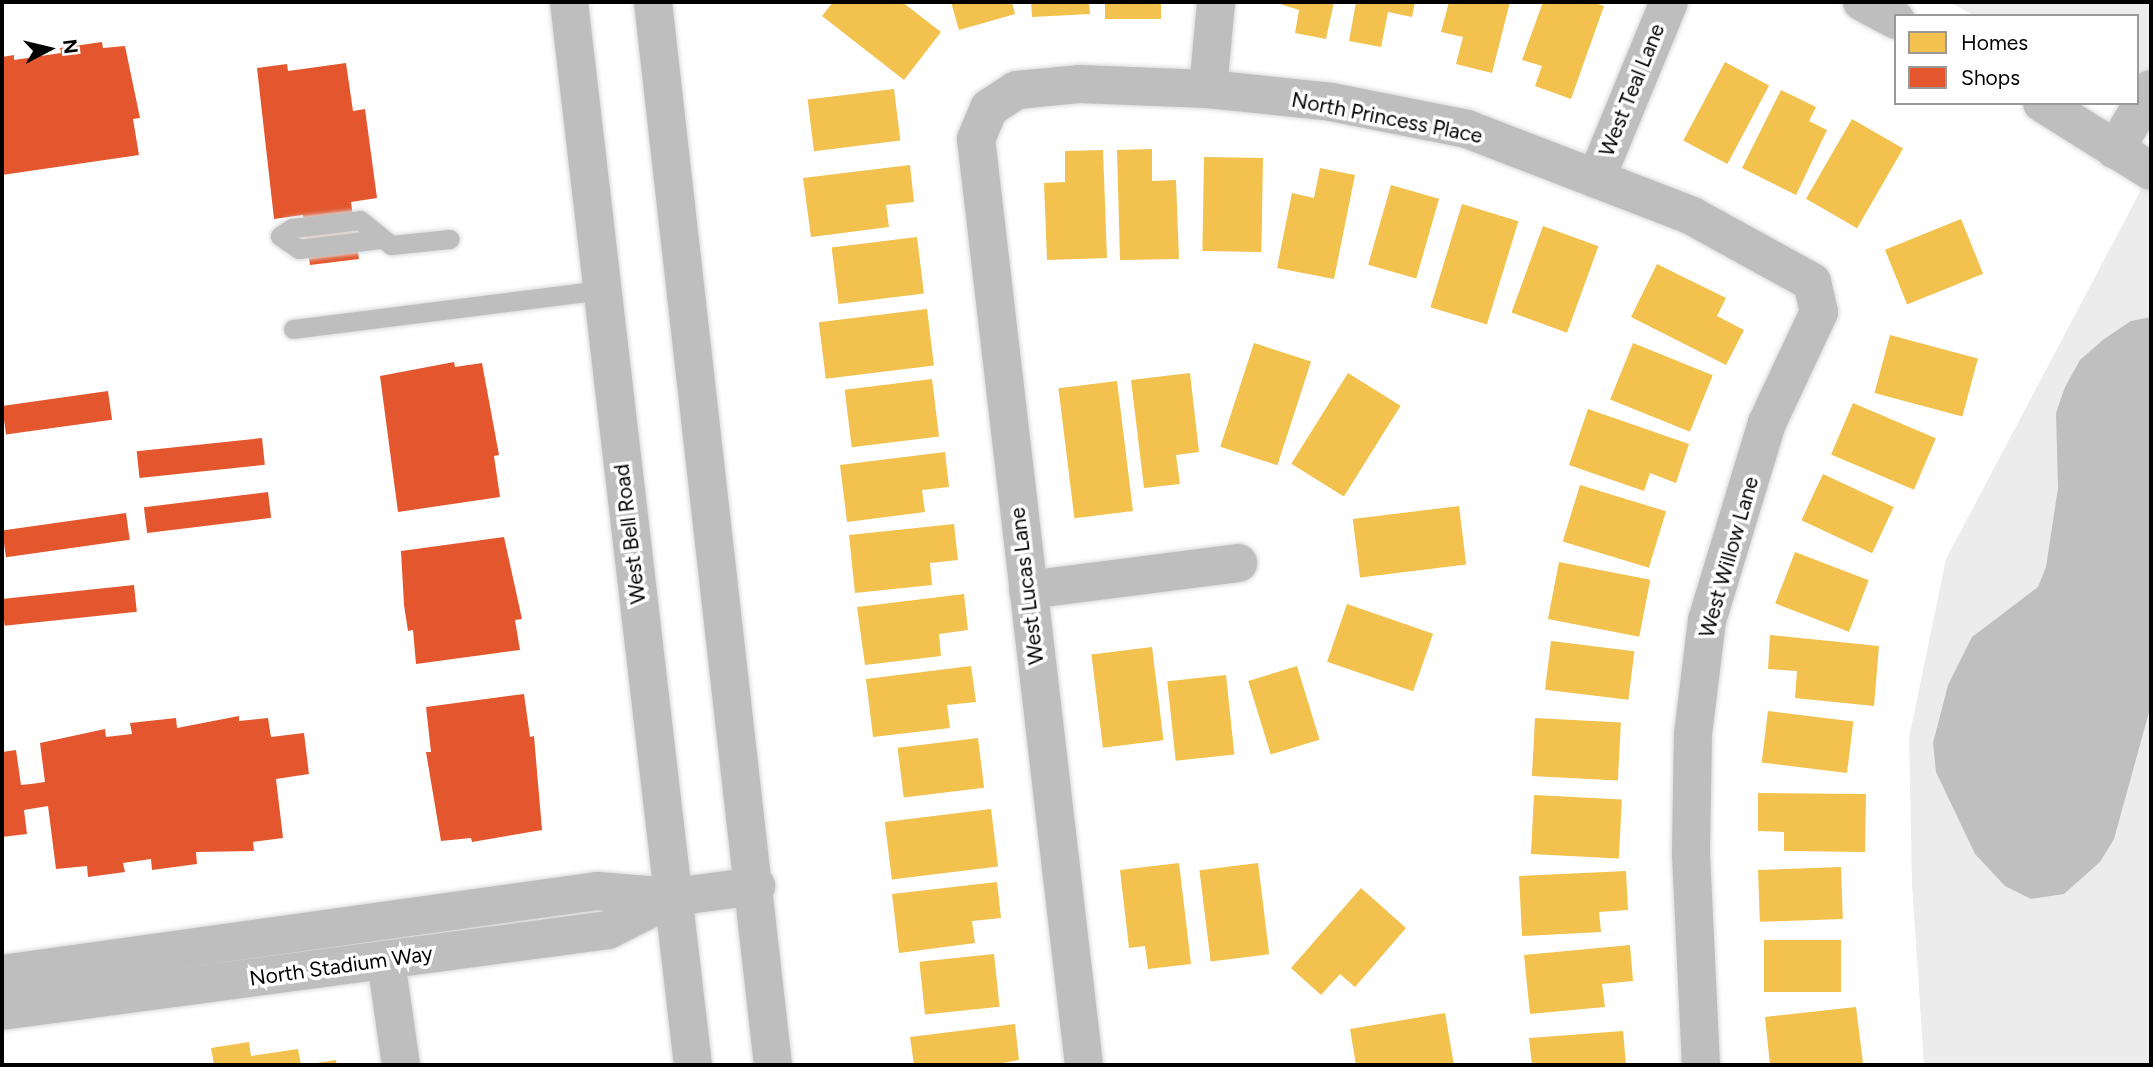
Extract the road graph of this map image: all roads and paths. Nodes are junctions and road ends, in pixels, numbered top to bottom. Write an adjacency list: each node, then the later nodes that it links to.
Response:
1 (569, 2): 17 (street, West Bell Road)
2 (653, 2): 21 (street)
3 (1216, 2): 7 (street)
4 (1669, 2): 13 (street, West Teal Lane)
5 (1862, 2): 6 (street)
6 (1894, 19)
7 (1208, 89): 10 (street, North Princess Place); 13 (street, North Princess Place)
8 (2151, 89): 11 (street)
9 (2045, 105): 11 (street)
10 (989, 108): 20 (street, West Lucas Lane)
11 (2115, 150): 12 (street)
12 (2151, 171)
13 (1596, 179): 14 (street, North Princess Place)
14 (1692, 216): 30 (street, West Willow Lane)
15 (280, 236): 16 (lane)
16 (450, 239)
17 (601, 290): 18 (lane); 22 (street, West Bell Road)
18 (293, 329)
19 (1238, 563): 20 (street)
20 (1028, 590): 29 (street, West Lucas Lane)
21 (756, 886): 22 (street, North Stadium Way); 28 (street)
22 (673, 898): 23 (street, North Stadium Way); 24 (street, North Stadium Way); 27 (street, West Bell Road)
23 (386, 961): 25 (street, North Stadium Way); 26 (street)
24 (2, 974)
25 (2, 1011)
26 (401, 1065)
27 (693, 1065)
28 (773, 1065)
29 (1084, 1065)
30 (1701, 1065)

